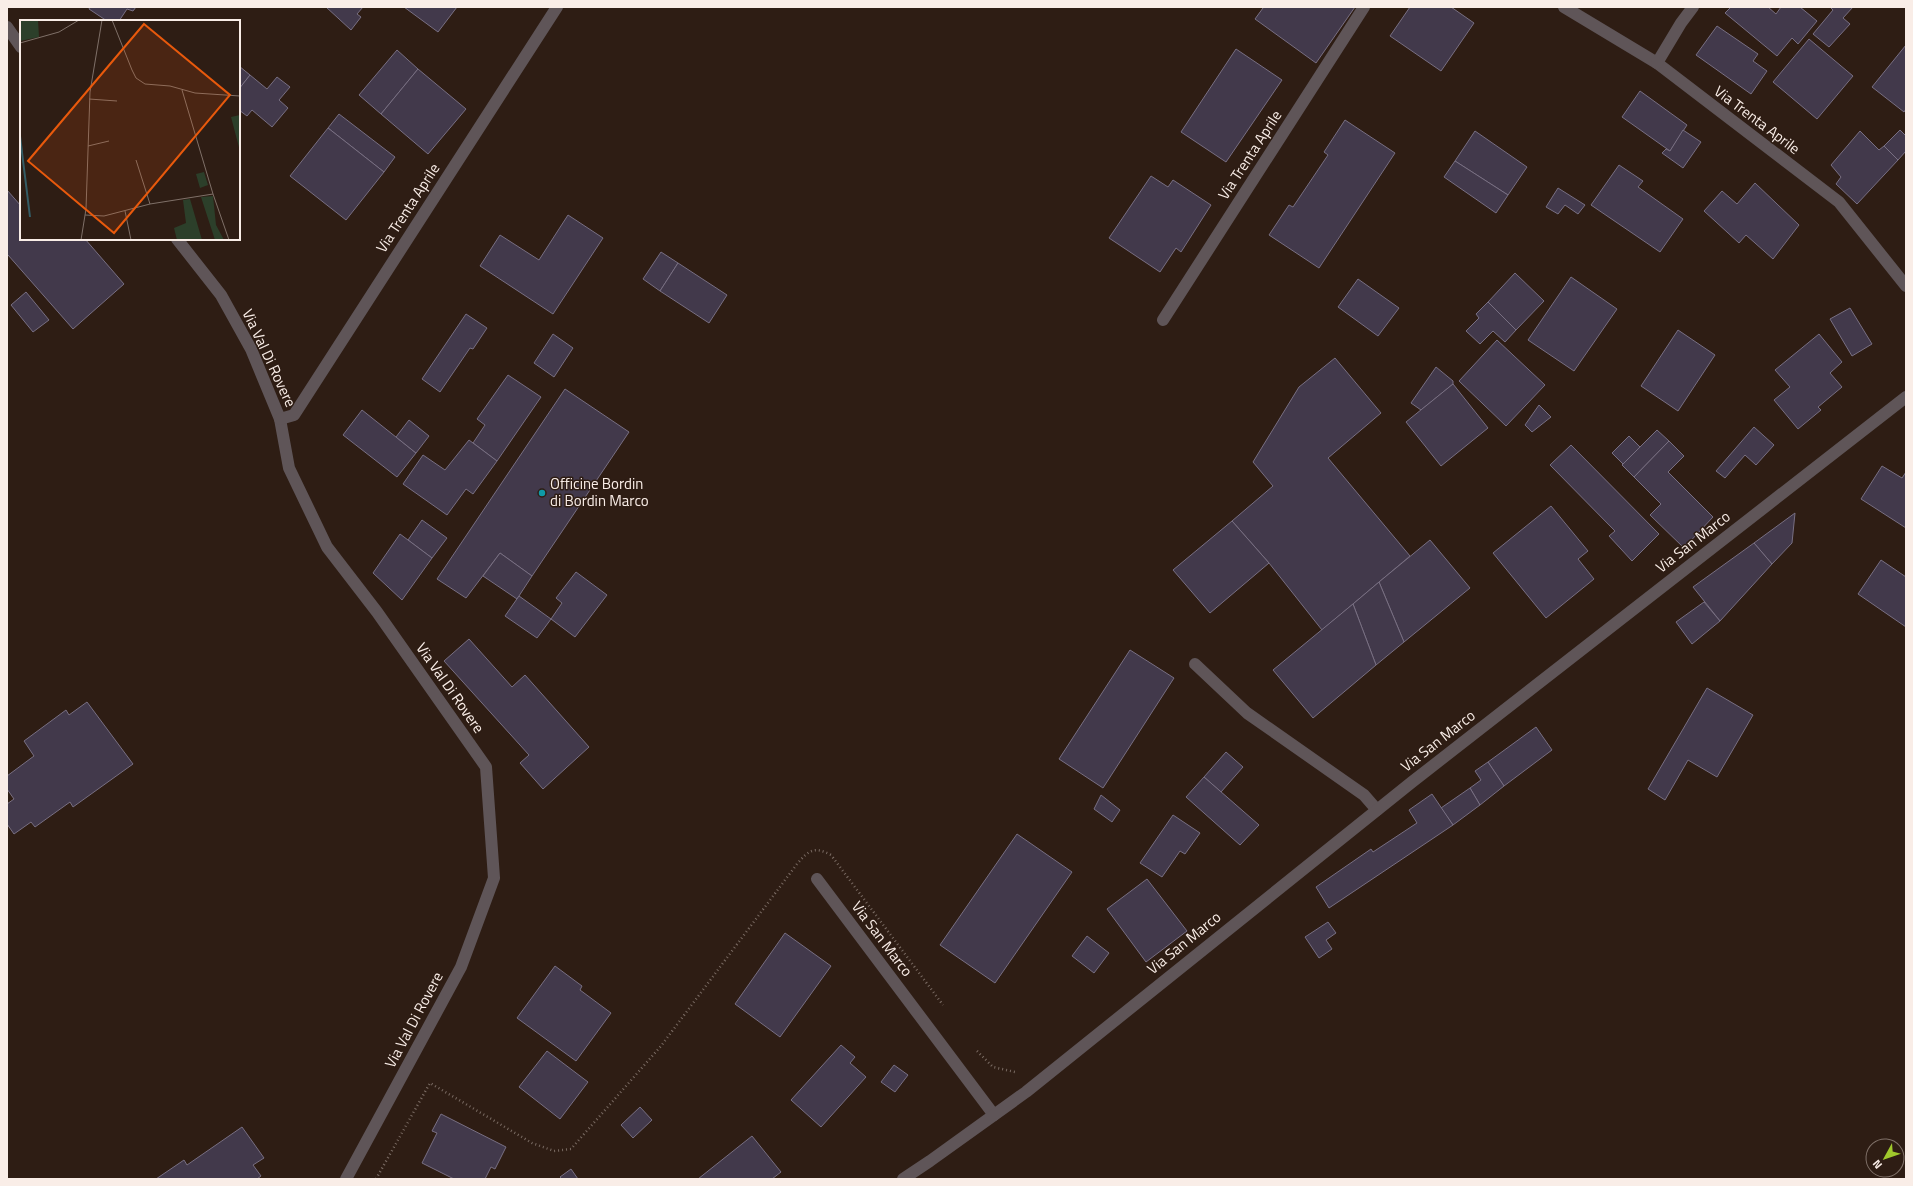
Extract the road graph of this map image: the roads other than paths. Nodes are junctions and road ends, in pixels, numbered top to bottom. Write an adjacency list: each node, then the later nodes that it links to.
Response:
1 (557, 7): 12 (street, Via Trenta Aprile)
2 (1364, 7): 10 (street, Via Trenta Aprile)
3 (1564, 7): 7 (street, Via Trenta Aprile)
4 (1694, 7): 7 (street)
5 (7, 27): 6 (street)
6 (20, 46)
7 (1657, 63): 9 (street, Via Trenta Aprile)
8 (178, 240): 12 (street, Via Val Di Rovere)
9 (1906, 286)
10 (1163, 320)
11 (1906, 397): 14 (street, Via San Marco)
12 (280, 419): 17 (street, Via Val Di Rovere)
13 (1195, 664): 14 (street)
14 (1377, 810): 16 (street, Via San Marco)
15 (817, 878): 16 (street, Via San Marco)
16 (994, 1115): 18 (street, Via San Marco)
17 (346, 1179)
18 (903, 1179)

